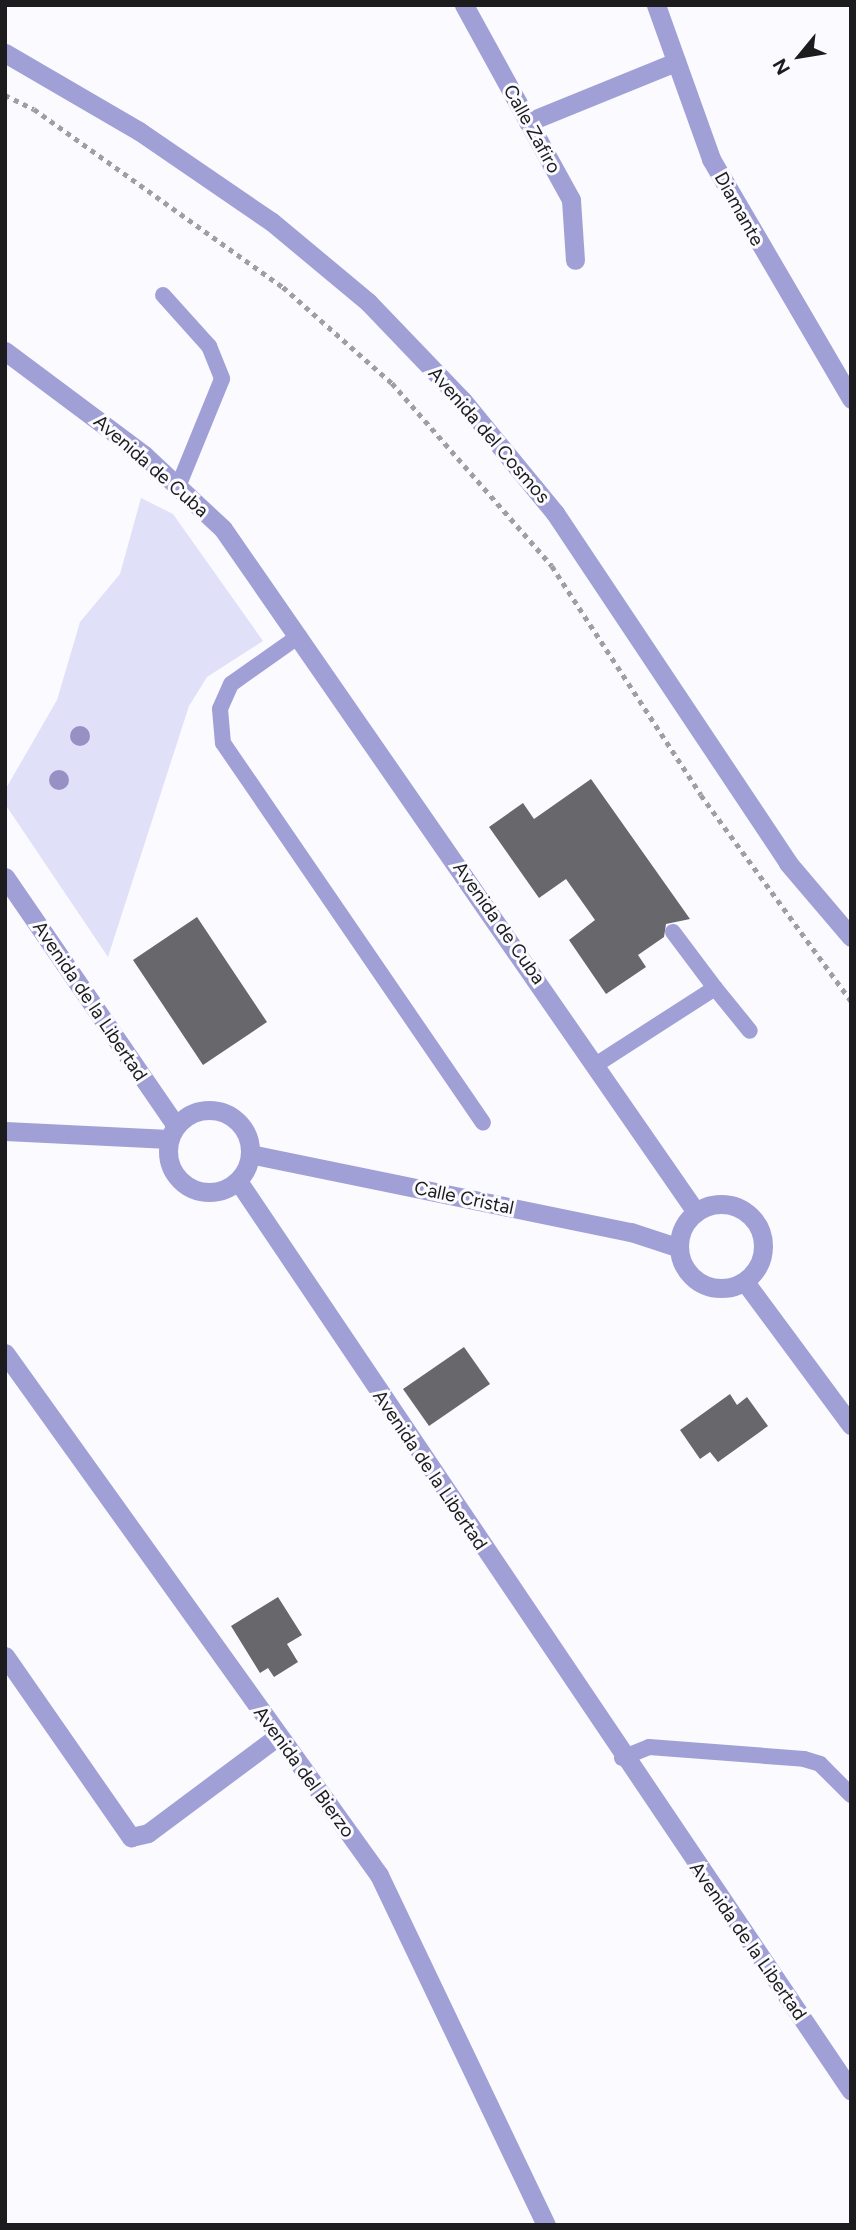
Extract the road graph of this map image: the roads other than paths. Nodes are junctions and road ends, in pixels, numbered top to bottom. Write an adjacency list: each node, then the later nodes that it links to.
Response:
1 (464, 5): 7 (street, Calle Zafiro)
2 (656, 5): 5 (street, Diamante)
3 (5, 44): 6 (lane)
4 (5, 53): 6 (street, Avenida del Cosmos)
5 (676, 62): 7 (street); 11 (street, Diamante)
6 (25, 63): 16 (street, Avenida del Cosmos)
7 (528, 122): 8 (street, Calle Zafiro)
8 (575, 260)
9 (163, 295): 12 (lane)
10 (5, 351): 12 (street, Avenida de Cuba)
11 (851, 399)
12 (178, 487): 13 (street, Avenida de Cuba)
13 (299, 636): 19 (street, Avenida de Cuba); 20 (lane)
14 (5, 877): 22 (street, Avenida de la Libertad)
15 (673, 932): 17 (lane)
16 (851, 937)
17 (715, 988): 18 (lane); 19 (lane)
18 (750, 1031)
19 (597, 1064): 25 (street, Avenida de Cuba)
20 (483, 1123)
21 (5, 1130): 22 (street)
22 (172, 1133): 23 (street); 24 (street)
23 (250, 1154): 24 (street); 26 (street, Calle Cristal)
24 (238, 1181): 32 (street, Avenida de la Libertad)
25 (696, 1212): 26 (street); 27 (street)
26 (677, 1247): 27 (street)
27 (745, 1282): 29 (street)
28 (5, 1353): 31 (street, Avenida del Bierzo)
29 (851, 1426)
30 (5, 1656): 31 (street)
31 (278, 1736): 35 (street, Avenida del Bierzo)
32 (622, 1758): 33 (lane); 34 (street, Avenida de la Libertad)
33 (851, 1795)
34 (851, 2091)
35 (546, 2225)

